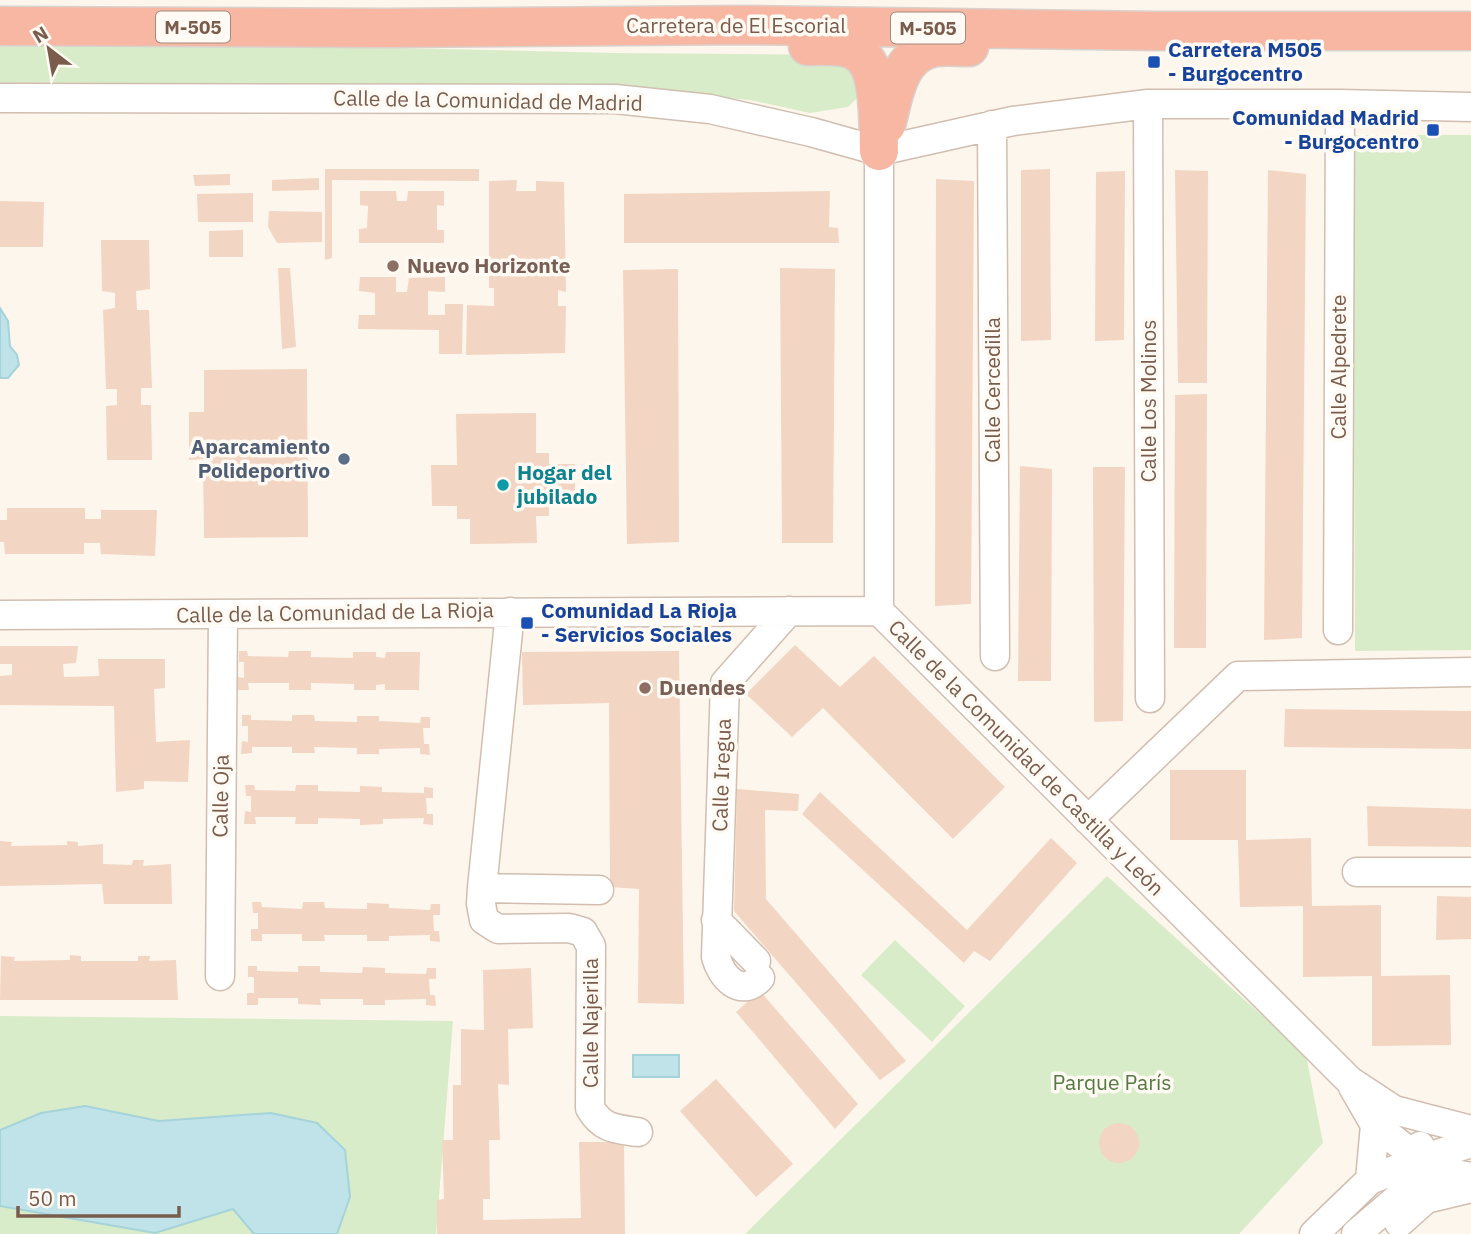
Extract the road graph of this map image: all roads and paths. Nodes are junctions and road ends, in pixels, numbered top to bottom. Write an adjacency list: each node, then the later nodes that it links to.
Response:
1 (0, 26): 2 (highway, Carretera de El Escorial / M-505)
2 (386, 27): 3 (highway, Carretera de El Escorial / M-505); 10 (highway, M-505)
3 (1377, 30): 4 (highway, Carretera de El Escorial / M-505); 10 (highway, M-505)
4 (1471, 31)
5 (0, 98): 10 (street, Calle de la Comunidad de Madrid)
6 (1148, 104): 7 (street, Calle de la Comunidad de Madrid); 9 (street, Calle de la Comunidad de Madrid); 19 (street, Calle Los Molinos)
7 (1340, 104): 8 (street, Calle de la Comunidad de Madrid); 16 (street, Calle Alpedrete)
8 (1471, 107)
9 (992, 125): 10 (street, Calle de la Comunidad de Madrid); 17 (street, Calle Cercedilla)
10 (879, 151): 12 (street, Calle de la Comunidad de Castilla y León)
11 (789, 611): 12 (street, Calle de la Comunidad de La Rioja); 13 (street, Calle de la Comunidad de La Rioja); 25 (street, Calle Iregua)
12 (879, 611): 20 (street, Calle de la Comunidad de Castilla y León)
13 (510, 612): 15 (street, Calle de la Comunidad de La Rioja); 23 (street, Calle Najerilla)
14 (0, 615): 15 (street, Calle de la Comunidad de La Rioja)
15 (223, 615): 26 (street, Calle Oja)
16 (1338, 630)
17 (995, 656)
18 (1471, 672): 20 (street)
19 (1150, 698)
20 (1088, 820): 27 (street, Calle de la Comunidad de Castilla y León)
21 (1357, 872): 22 (street)
22 (1471, 872)
23 (482, 888): 24 (street); 29 (street, Calle Najerilla)
24 (599, 890)
25 (758, 970)
26 (220, 976)
27 (1385, 1118): 28 (street); 31 (street, Calle de la Comunidad de Castilla y León); 33 (street)
28 (1471, 1130)
29 (638, 1132)
30 (1471, 1143): 31 (street)
31 (1419, 1160): 32 (street, Calle de la Comunidad de Castilla y León); 33 (street); 36 (street)
32 (1471, 1177)
33 (1370, 1180): 35 (street)
34 (1471, 1188): 37 (street)
35 (1314, 1234)
36 (1356, 1234)
37 (1386, 1234)

